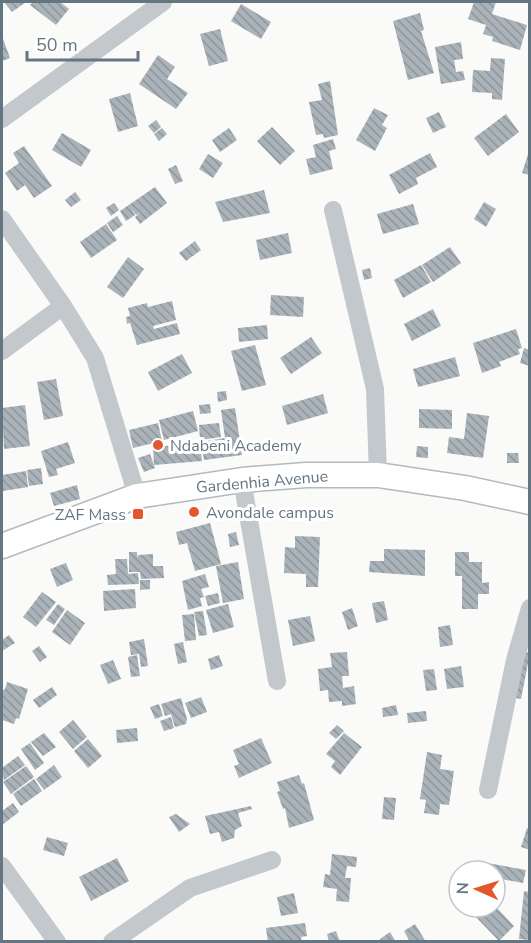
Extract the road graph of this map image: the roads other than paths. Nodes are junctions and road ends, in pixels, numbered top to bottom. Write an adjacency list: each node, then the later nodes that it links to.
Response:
1 (163, 2): 2 (street)
2 (2, 119)
3 (333, 210): 7 (street)
4 (2, 219): 5 (street)
5 (63, 306): 6 (street); 9 (street)
6 (2, 351)
7 (378, 475): 8 (main road, Gardenhia Avenue); 10 (main road, Gardenhia Avenue)
8 (242, 480): 9 (main road, Gardenhia Avenue); 13 (street)
9 (136, 496): 11 (main road, Gardenhia Avenue)
10 (530, 502)
11 (2, 546)
12 (530, 608): 14 (street)
13 (277, 681)
14 (488, 790)
15 (272, 860): 18 (street)
16 (2, 866): 17 (street)
17 (57, 942)
18 (112, 942)

